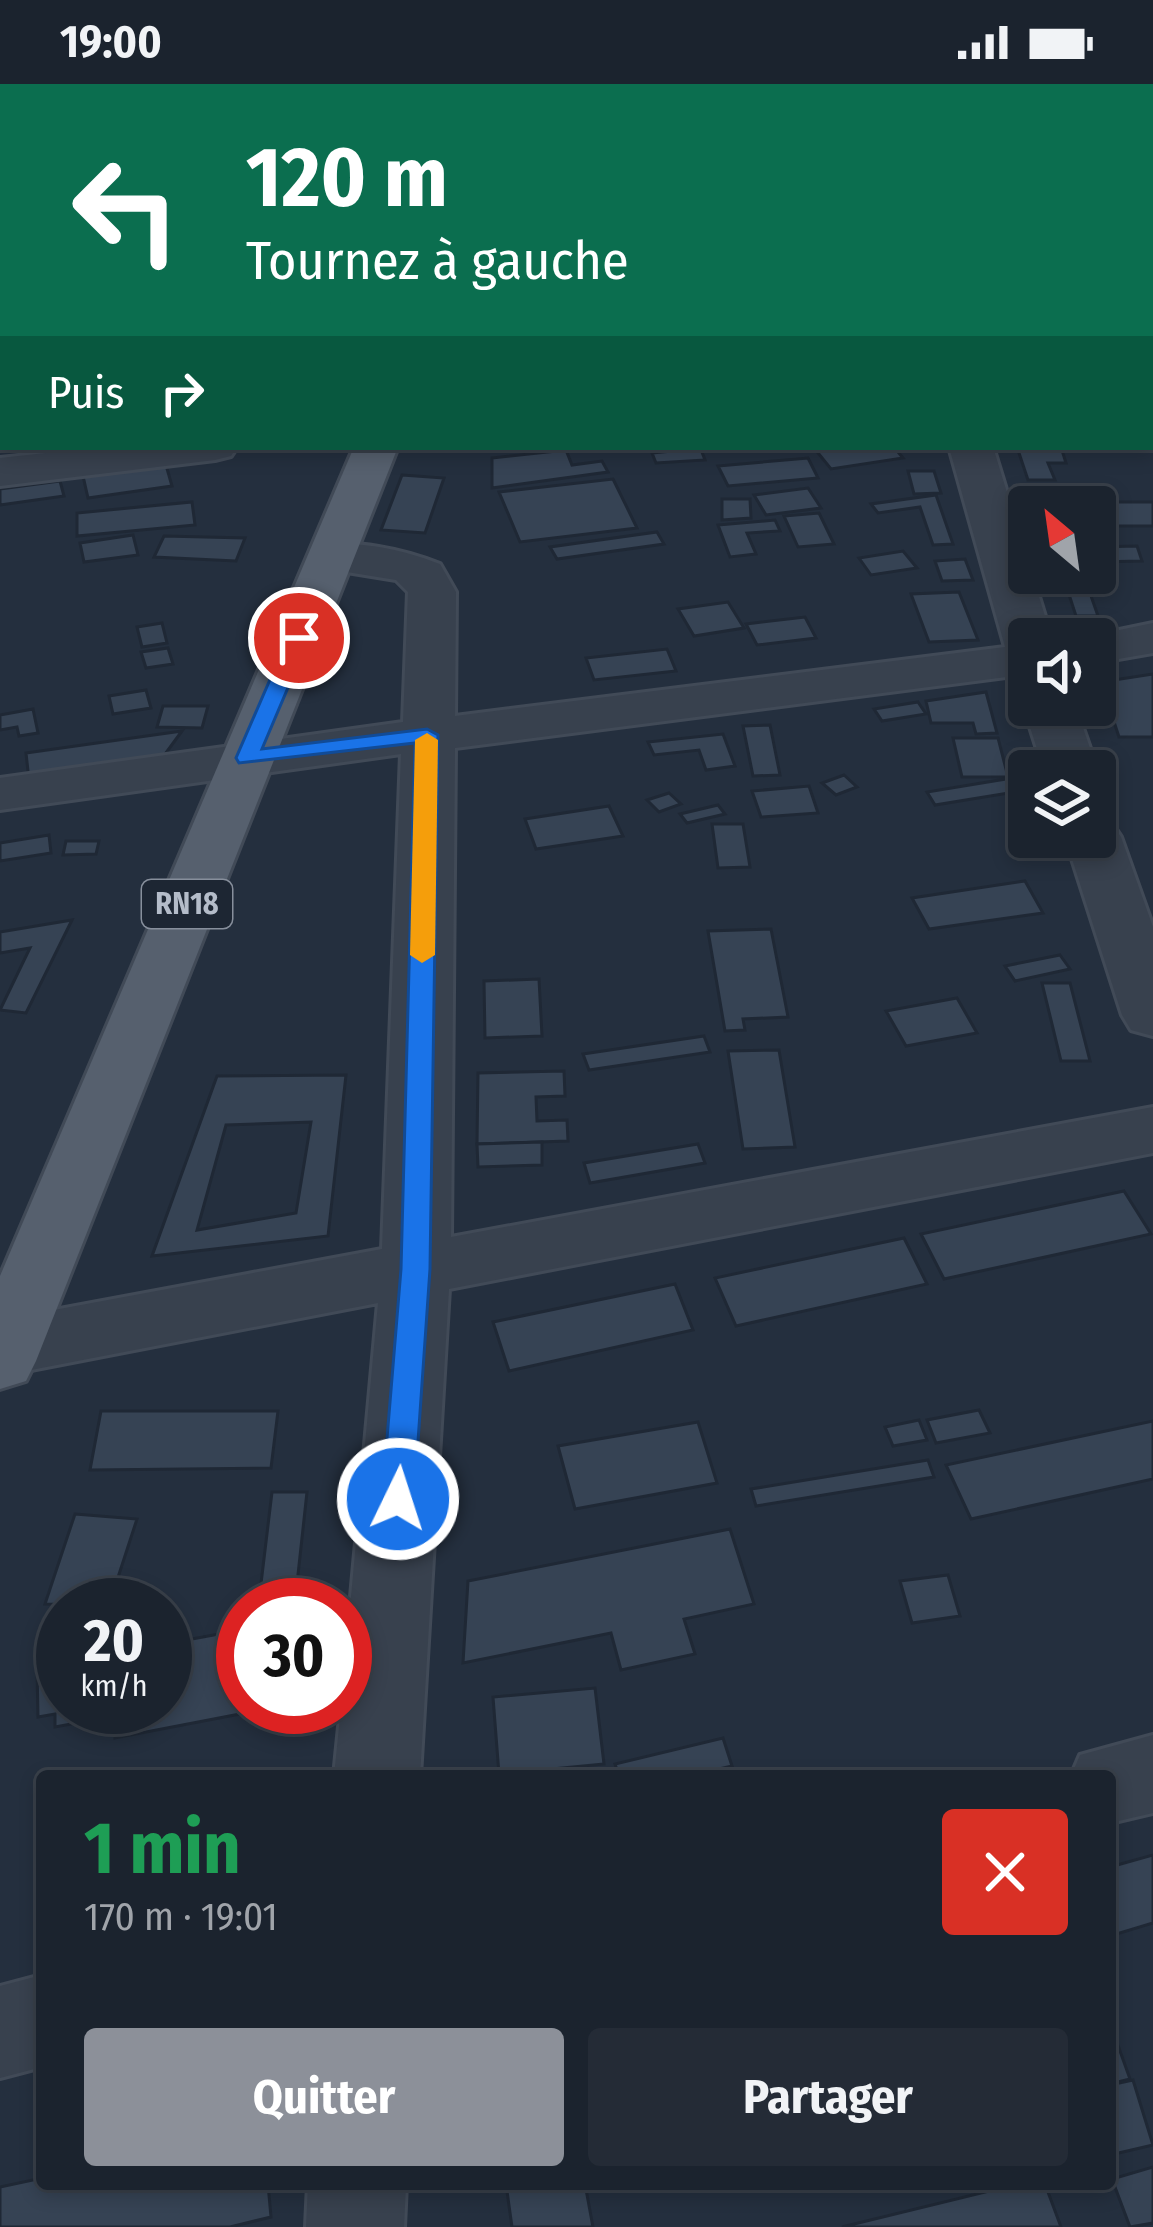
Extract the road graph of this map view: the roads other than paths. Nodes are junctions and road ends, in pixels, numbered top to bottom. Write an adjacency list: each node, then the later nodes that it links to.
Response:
1 (189, 450): 4 (street)
2 (375, 450): 5 (main road, RN18)
3 (972, 450): 6 (street)
4 (0, 472)
5 (333, 557): 10 (street); 11 (main road, RN18)
6 (1021, 618)
7 (1153, 638): 8 (street)
8 (1116, 644)
9 (1008, 662): 10 (street)
10 (427, 735): 11 (street); 16 (street)
11 (247, 758): 12 (street); 17 (main road, RN18)
12 (0, 794)
13 (1100, 858): 14 (street)
14 (1153, 1015)
15 (1153, 1130): 16 (street)
16 (416, 1269): 17 (street); 18 (street)
17 (2, 1352)
18 (376, 1770)
19 (1153, 1774): 20 (street)
20 (1116, 1782)
21 (36, 2023): 22 (street)
22 (0, 2032)
23 (357, 2190): 24 (street)
24 (356, 2227)

